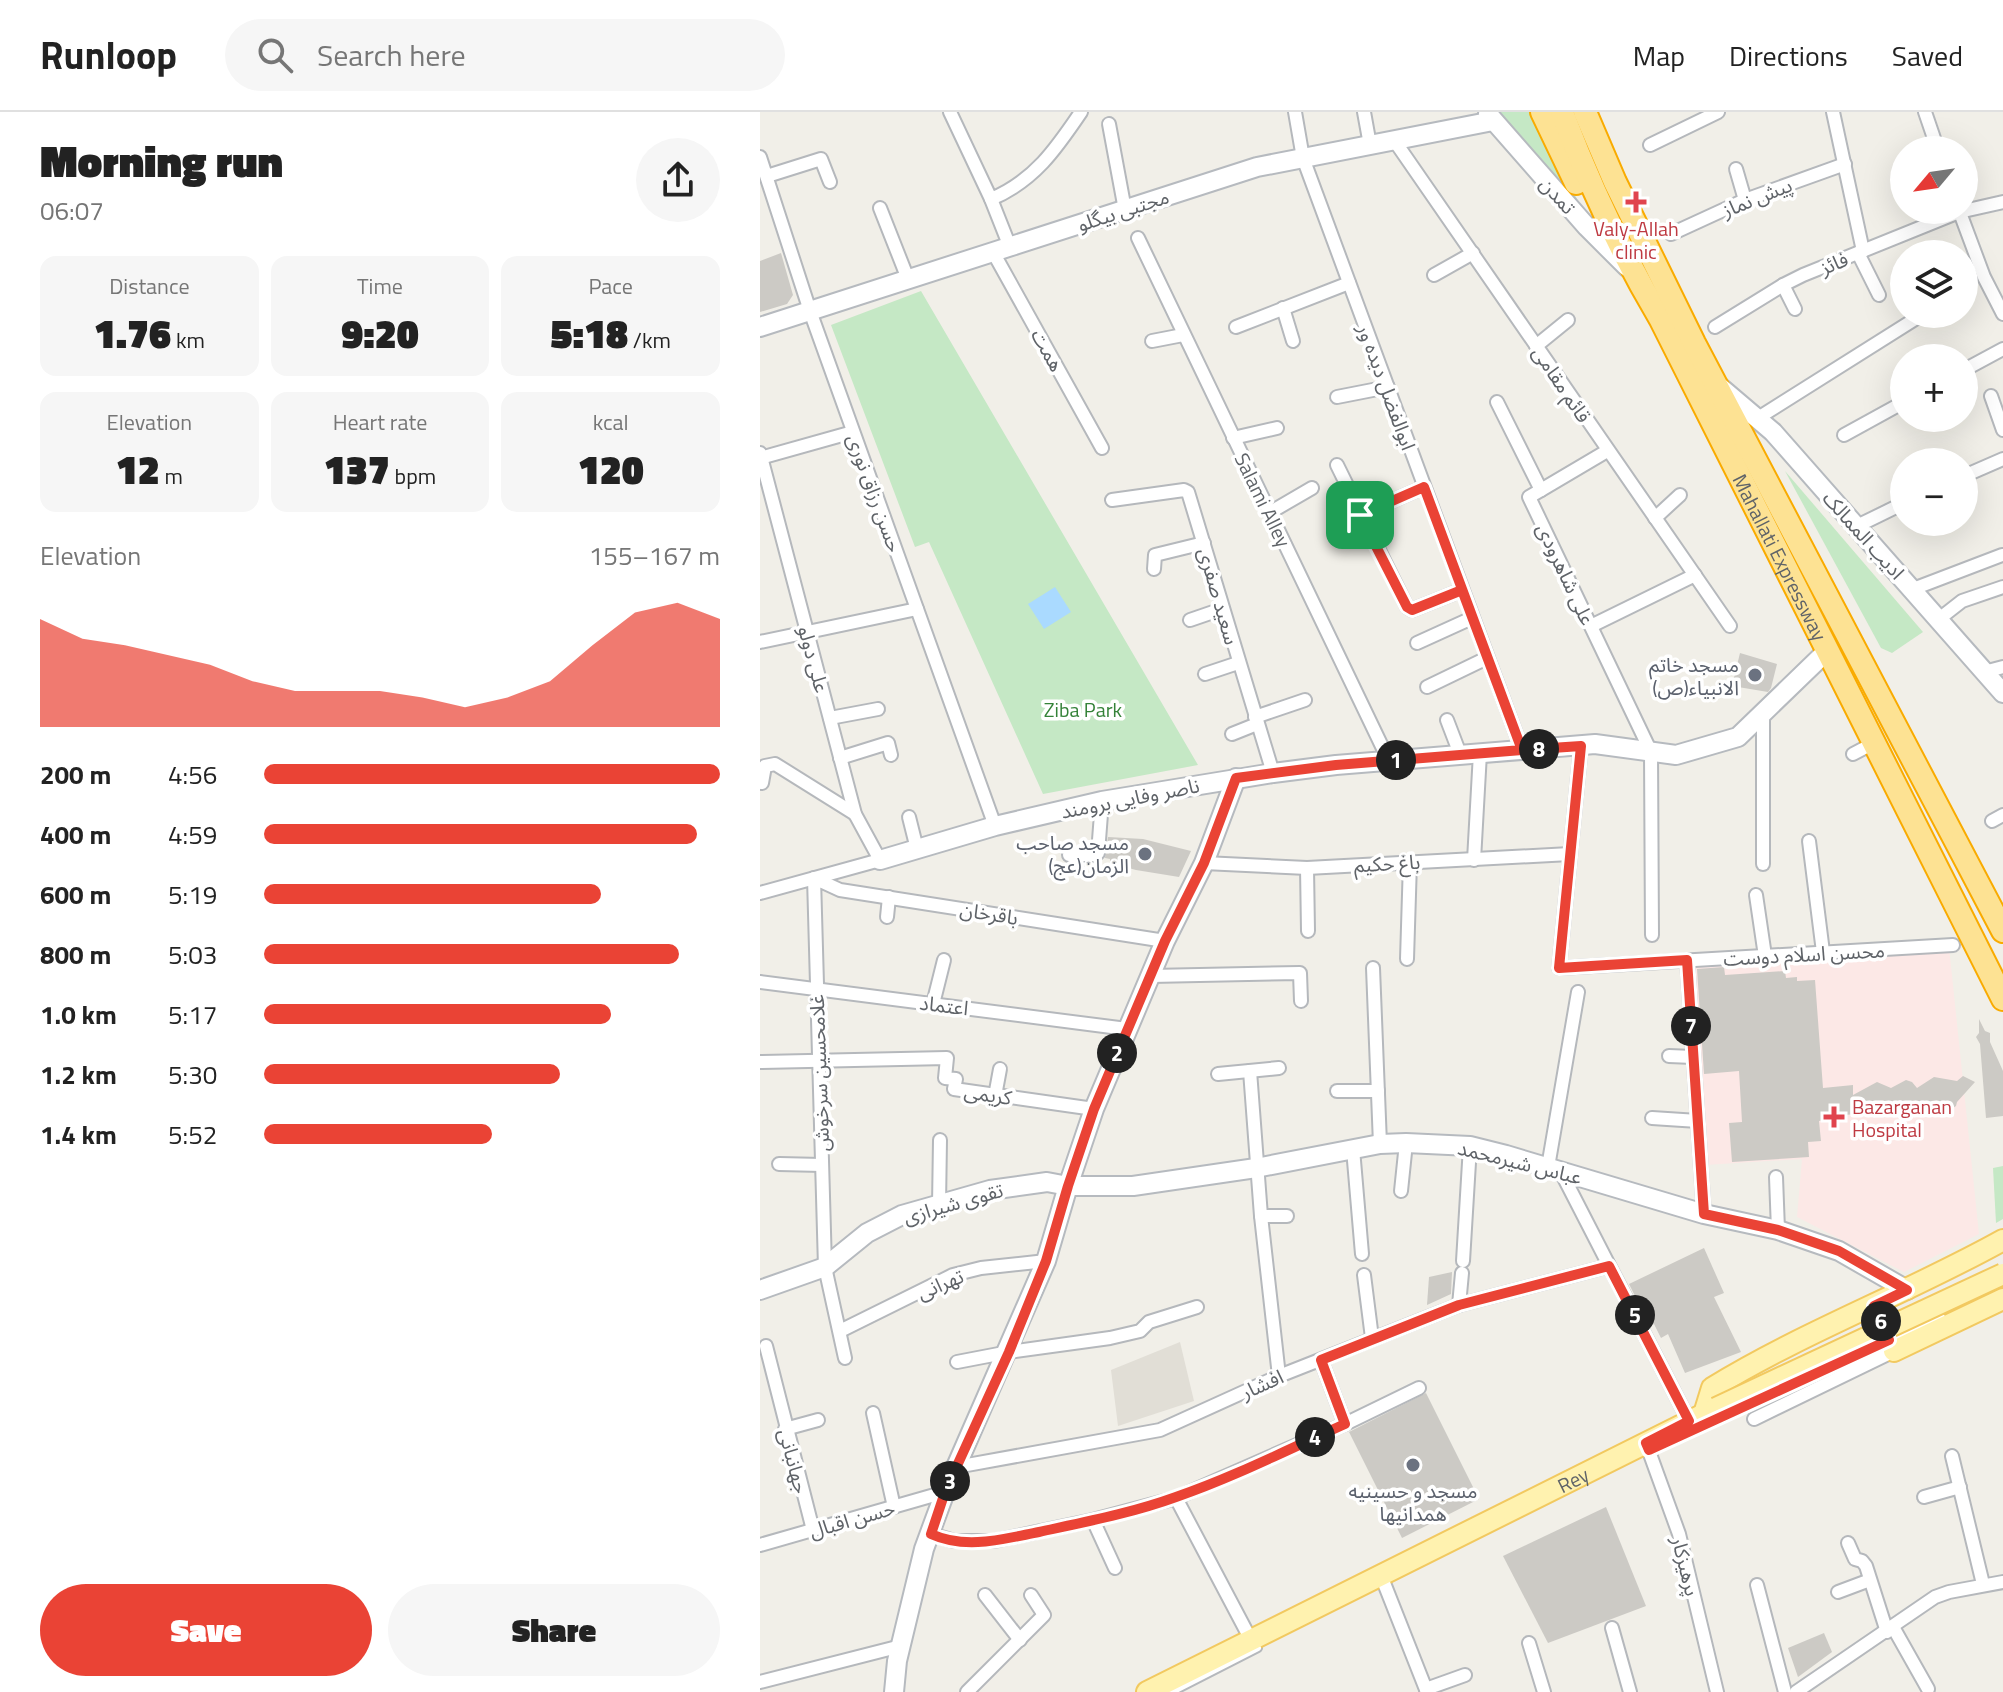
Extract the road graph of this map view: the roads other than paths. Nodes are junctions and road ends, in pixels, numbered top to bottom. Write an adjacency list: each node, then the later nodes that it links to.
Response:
1 (950, 112): 25 (street, همت)
2 (1081, 112): 25 (street)
3 (1295, 112): 19 (street, ابوالفضل دیده ور)
4 (1364, 112): 16 (street)
5 (1542, 112): 38 (highway)
6 (1562, 112): 24 (highway, Mahallati Expressway)
7 (1585, 112): 24 (highway, Mahallati Expressway)
8 (1598, 112): 24 (highway)
9 (1718, 112): 17 (street)
10 (1833, 112): 20 (street)
11 (1925, 112): 14 (street)
12 (1490, 116): 15 (street, مجتبی بیگلو); 38 (street, تمدن)
13 (1109, 124): 30 (street)
14 (1933, 136)
15 (1394, 140): 16 (street, مجتبی بیگلو); 37 (street, قائم مقامی)
16 (1370, 145): 19 (street, مجتبی بیگلو)
17 (1650, 145)
18 (760, 157): 22 (street, حسن رزاق نوری)
19 (1303, 158): 30 (street, مجتبی بیگلو); 41 (street, ابوالفضل دیده ور)
20 (1845, 164): 26 (street, پیش نماز); 36 (street)
21 (1736, 169): 26 (street)
22 (767, 176): 23 (street); 46 (street, حسن رزاق نوری)
23 (830, 182)
24 (1605, 187): 38 (highway, Mahallati Expressway); 59 (highway, Mahallati Expressway)
25 (991, 199): 35 (street, همت)
26 (1745, 200): 33 (street, پیش نماز)
27 (2003, 202): 28 (street, فائز)
28 (1978, 207)
29 (880, 208): 40 (street)
30 (1125, 210): 35 (street, مجتبی بیگلو)
31 (1928, 224): 36 (street, فائز)
32 (1964, 224): 47 (street)
33 (1671, 234)
34 (1138, 238): 53 (street, Salami Alley)
35 (1002, 249): 40 (street, مجتبی بیگلو); 71 (street, همت)
36 (1860, 252): 42 (street, فائز); 43 (street)
37 (1473, 253): 39 (street); 56 (street, قائم مقامی)
38 (1634, 274): 104 (highway, Mahallati Expressway)
39 (1434, 275)
40 (908, 279): 46 (street, مجتبی بیگلو)
41 (1349, 283): 44 (street); 60 (street, ابوالفضل دیده ور)
42 (1783, 285): 45 (street); 51 (street, فائز)
43 (1879, 295)
44 (1283, 308): 50 (street); 55 (street)
45 (1795, 309)
46 (810, 311): 49 (street, مجتبی بیگلو); 68 (street, حسن رزاق نوری)
47 (2003, 314)
48 (1568, 320): 56 (street)
49 (760, 327)
50 (1236, 327)
51 (1715, 327)
52 (1901, 328): 65 (street)
53 (1183, 335): 54 (street); 70 (street, Salami Alley)
54 (1152, 341)
55 (1293, 341)
56 (1536, 346): 72 (street, قائم مقامی)
57 (2003, 349): 58 (street)
58 (1978, 362)
59 (1717, 384): 65 (street, ادیب الممالک); 146 (highway, Mahallati Expressway)
60 (1388, 387): 62 (street); 77 (street, ابوالفضل دیده ور)
61 (1991, 396): 67 (street)
62 (1337, 397)
63 (1497, 402): 79 (street, علی شاهرودی)
64 (1890, 410): 69 (street)
65 (1758, 418): 86 (street, ادیب الممالک)
66 (1277, 428): 70 (street)
67 (2003, 430)
68 (853, 432): 73 (street); 94 (street, حسن رزاق نوری)
69 (1844, 435)
70 (1233, 438): 83 (street, Salami Alley)
71 (1102, 448)
72 (1607, 451): 79 (street); 85 (street, قائم مقامی)
73 (760, 456): 101 (street, علی دولو)
74 (2003, 459): 76 (street)
75 (1337, 465): 84 (street)
76 (1978, 470)
77 (1424, 487): 84 (street); 93 (street, ابوالفضل دیده ور)
78 (1312, 488): 83 (street)
79 (1541, 490): 99 (street, علی شاهرودی)
80 (1680, 495): 85 (street)
81 (1112, 500): 87 (street, سعید صفری)
82 (1890, 510): 86 (street)
83 (1269, 513): 127 (street, Salami Alley)
84 (1360, 515): 93 (street)
85 (1655, 518): 90 (street, قائم مقامی)
86 (1855, 527): 92 (street, ادیب الممالک)
87 (1204, 543): 89 (street); 95 (street, سعید صفری)
88 (2002, 555): 92 (street)
89 (1154, 569)
90 (1695, 575): 99 (street); 100 (street, قائم مقامی)
91 (2003, 587): 97 (street)
92 (1913, 589): 97 (street, ادیب الممالک)
93 (1462, 590): 96 (street, ابوالفضل دیده ور)
94 (917, 609): 101 (street); 134 (street, حسن رزاق نوری)
95 (1222, 609): 98 (street); 106 (street, سعید صفری)
96 (1472, 618): 103 (street); 105 (street, ابوالفضل دیده ور)
97 (1939, 619): 107 (street, ادیب الممالک)
98 (1190, 620)
99 (1591, 626): 121 (street, علی شاهرودی)
100 (1730, 626)
101 (807, 632): 102 (street); 114 (street, علی دولو)
102 (760, 642)
103 (1417, 643)
104 (1827, 651): 113 (street, ناصر وفایی برومند); 118 (highway, Mahallati Expressway)
105 (1487, 658): 109 (street); 120 (street, ابوالفضل دیده ور)
106 (1238, 663): 108 (street); 115 (street, سعید صفری)
107 (1994, 669): 110 (street, ادیب الممالک)
108 (1205, 674)
109 (1427, 687)
110 (2003, 693)
111 (1305, 700): 115 (street)
112 (878, 709): 114 (street)
113 (1763, 712): 121 (street, ناصر وفایی برومند); 143 (street)
114 (830, 718): 126 (street, علی دولو)
115 (1256, 720): 117 (street); 128 (street, سعید صفری)
116 (1447, 720): 123 (street)
117 (1232, 734)
118 (1874, 743): 124 (street); 148 (highway, Mahallati Expressway)
119 (1581, 746): 120 (street, ناصر وفایی برومند); 121 (street, ناصر وفایی برومند); 137 (street)
120 (1522, 750): 122 (street, ناصر وفایی برومند)
121 (1651, 752): 154 (street)
122 (1480, 753): 123 (street, ناصر وفایی برومند); 140 (street)
123 (1460, 754): 127 (street, ناصر وفایی برومند)
124 (1853, 754)
125 (891, 755): 126 (street)
126 (840, 758): 132 (street, علی دولو)
127 (1389, 761): 128 (street, ناصر وفایی برومند)
128 (1273, 773): 129 (street, ناصر وفایی برومند)
129 (1236, 778): 131 (street, ناصر وفایی برومند); 142 (street)
130 (762, 783): 132 (street)
131 (1102, 801): 134 (street, ناصر وفایی برومند); 138 (street)
132 (855, 814): 139 (street, علی دولو)
133 (909, 817): 136 (street)
134 (995, 826): 136 (street, ناصر وفایی برومند)
135 (1809, 841): 157 (street)
136 (917, 849): 139 (street, ناصر وفایی برومند)
137 (1570, 854): 140 (street, باغ حکیم); 161 (street, محسن اسلام دوست)
138 (1069, 855)
139 (880, 860): 145 (street)
140 (1474, 860): 141 (street, باغ حکیم)
141 (1410, 862): 144 (street, باغ حکیم); 159 (street)
142 (1204, 863): 144 (street, باغ حکیم); 155 (street)
143 (1763, 864)
144 (1307, 868): 152 (street)
145 (814, 878): 147 (street); 150 (street, باقرخان); 165 (street, غلامحسین سرخوش)
146 (1977, 880): 148 (highway); 153 (highway, Mahallati Expressway)
147 (760, 893)
148 (1949, 894): 167 (highway, Mahallati Expressway)
149 (1756, 895): 158 (street)
150 (889, 897): 151 (street); 155 (street, باقرخان)
151 (887, 917)
152 (1308, 931)
153 (2003, 931)
154 (1652, 935)
155 (1165, 941): 163 (street)
156 (1953, 945): 157 (street, محسن اسلام دوست)
157 (1823, 952): 158 (street, محسن اسلام دوست)
158 (1765, 956): 161 (street, محسن اسلام دوست)
159 (1407, 959)
160 (944, 960): 169 (street)
161 (1687, 960): 172 (street)
162 (1373, 968): 181 (street)
163 (1151, 976): 168 (street); 170 (street)
164 (760, 982): 165 (street, اعتماد)
165 (816, 989): 169 (street, اعتماد); 173 (street, غلامحسین سرخوش)
166 (1578, 992): 195 (street)
167 (2003, 999)
168 (1301, 1001)
169 (933, 1004): 170 (street, اعتماد)
170 (1127, 1029): 184 (street)
171 (1669, 1056): 172 (street)
172 (1693, 1057): 186 (street)
173 (819, 1060): 174 (street); 179 (street, کریمی); 193 (street, غلامحسین سرخوش)
174 (760, 1062)
175 (1279, 1068): 177 (street)
176 (1000, 1069): 182 (street)
177 (1250, 1071): 178 (street); 194 (street)
178 (1218, 1074)
179 (954, 1089): 182 (street, کریمی); 183 (street)
180 (1337, 1091): 181 (street)
181 (1378, 1091): 189 (street)
182 (995, 1096): 184 (street, کریمی)
183 (953, 1104)
184 (1094, 1109): 197 (street)
185 (1652, 1118): 186 (street)
186 (1698, 1121): 200 (street)
187 (940, 1140): 199 (street)
188 (1406, 1143): 189 (street, عباس شیرمحمد); 190 (street, عباس شیرمحمد); 198 (street)
189 (1380, 1144): 191 (street, عباس شیرمحمد)
190 (1470, 1146): 195 (street, عباس شیرمحمد); 215 (street)
191 (1353, 1149): 194 (street, عباس شیرمحمد); 205 (street)
192 (779, 1164): 193 (street)
193 (822, 1165): 208 (street, غلامحسین سرخوش)
194 (1256, 1168): 197 (street, عباس شیرمحمد); 201 (street)
195 (1554, 1169): 200 (street, عباس شیرمحمد); 207 (street)
196 (1776, 1177): 203 (street)
197 (1068, 1186): 199 (street, تقوی شیرازی); 206 (street)
198 (1401, 1191)
199 (939, 1205): 208 (street, تقوی شیرازی)
200 (1704, 1214): 203 (street, عباس شیرمحمد)
201 (1261, 1216): 202 (street); 228 (street)
202 (1287, 1216)
203 (1778, 1230): 212 (street, عباس شیرمحمد)
204 (2003, 1240): 212 (main road)
205 (1362, 1254)
206 (1046, 1261): 220 (street, تهرانی); 224 (street)
207 (1609, 1266): 215 (street, افشار); 231 (street)
208 (825, 1267): 211 (street, تقوی شیرازی); 220 (street)
209 (2003, 1274): 231 (main road, Rey, bridge)
210 (1364, 1275): 221 (street)
211 (760, 1290)
212 (1907, 1290): 216 (main road)
213 (2003, 1292): 218 (lane)
214 (2003, 1299): 223 (main road)
215 (1459, 1305): 221 (street, افشار)
216 (1874, 1306): 223 (lane); 231 (main road)
217 (1197, 1307): 224 (street)
218 (1960, 1310)
219 (1946, 1316): 223 (lane)
220 (840, 1331): 225 (street)
221 (1372, 1338): 226 (street, افشار)
222 (766, 1346): 235 (street, جهانبانی)
223 (1892, 1346): 231 (lane); 232 (street)
224 (1009, 1352): 227 (street); 238 (street)
225 (845, 1358)
226 (1321, 1360): 228 (street, افشار); 234 (street)
227 (957, 1362)
228 (1279, 1376): 238 (street, افشار)
229 (1419, 1388): 234 (street)
230 (873, 1413): 243 (street)
231 (1700, 1419): 236 (main road, Rey)
232 (1754, 1419)
233 (818, 1420): 235 (street)
234 (1345, 1424): 242 (street)
235 (785, 1429): 245 (street, جهانبانی)
236 (1653, 1446): 252 (lane); 262 (main road, Rey); 275 (street, پرهیزکار)
237 (1952, 1456): 239 (street)
238 (956, 1467): 240 (street)
239 (1960, 1487): 241 (street); 253 (street)
240 (945, 1492): 243 (street, حسن اقبال); 246 (street)
241 (1924, 1497)
242 (1176, 1498): 244 (street); 262 (street)
243 (894, 1507): 245 (street, حسن اقبال)
244 (1093, 1520): 246 (street); 249 (street)
245 (813, 1530): 248 (street, حسن اقبال)
246 (931, 1534): 264 (street)
247 (1848, 1543): 250 (street)
248 (760, 1545)
249 (1115, 1568)
250 (1870, 1580): 255 (street); 260 (street)
251 (2003, 1582): 253 (street)
252 (1384, 1583): 258 (lane); 268 (street)
253 (1983, 1584): 260 (street)
254 (1757, 1585): 276 (street)
255 (1838, 1592)
256 (985, 1595): 261 (street)
257 (1031, 1595): 261 (street)
258 (1341, 1605)
259 (1612, 1628): 274 (street)
260 (1890, 1629): 267 (street); 277 (street)
261 (1020, 1640): 270 (street)
262 (1261, 1640): 271 (main road, Rey); 272 (lane)
263 (1529, 1643): 273 (street)
264 (901, 1646): 266 (street); 269 (street)
265 (1465, 1675): 268 (street)
266 (760, 1682)
267 (1928, 1689)
268 (1426, 1690)
269 (894, 1692)
270 (967, 1692)
271 (1147, 1692)
272 (1172, 1692)
273 (1544, 1692)
274 (1630, 1692)
275 (1717, 1692)
276 (1785, 1692)
277 (1796, 1692)

